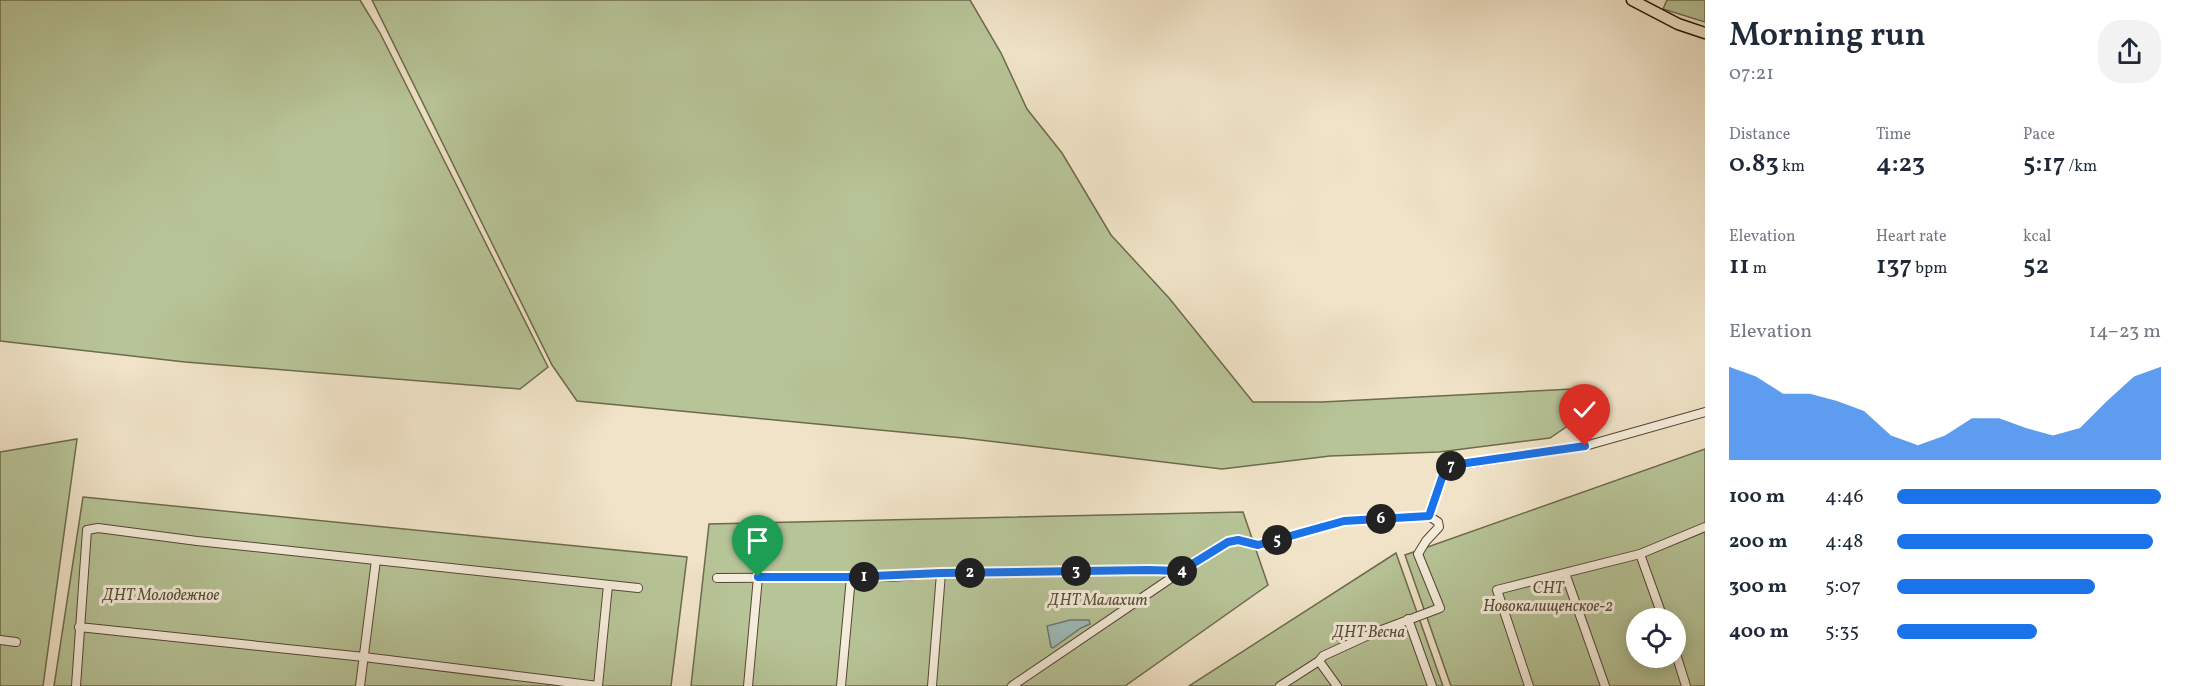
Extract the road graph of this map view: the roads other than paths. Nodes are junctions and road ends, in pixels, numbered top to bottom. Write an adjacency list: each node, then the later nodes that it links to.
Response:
1 (1632, 0): 2 (main road)
2 (1705, 33)
3 (1705, 412): 4 (street)
4 (1429, 516): 8 (street); 17 (street)
5 (1705, 527): 6 (street)
6 (1640, 554): 10 (street); 16 (street)
7 (376, 560): 14 (street); 18 (street); 21 (street)
8 (1181, 571): 9 (street); 30 (street)
9 (941, 573): 12 (street); 29 (street)
10 (1565, 573): 34 (street); 35 (street)
11 (758, 577): 12 (street); 13 (street); 27 (street)
12 (851, 577): 28 (street)
13 (717, 578)
14 (608, 585): 15 (street); 26 (street)
15 (638, 588)
16 (1659, 608)
17 (1408, 619): 22 (street); 33 (street)
18 (80, 627): 21 (street); 24 (street)
19 (0, 640): 20 (street)
20 (16, 642)
21 (364, 657): 25 (street); 26 (street)
22 (1319, 660): 31 (street); 32 (street)
23 (1680, 668): 36 (street)
24 (76, 686)
25 (360, 686)
26 (598, 686)
27 (748, 686)
28 (841, 686)
29 (932, 686)
30 (1012, 686)
31 (1280, 686)
32 (1336, 686)
33 (1432, 686)
34 (1528, 686)
35 (1605, 686)
36 (1686, 686)

